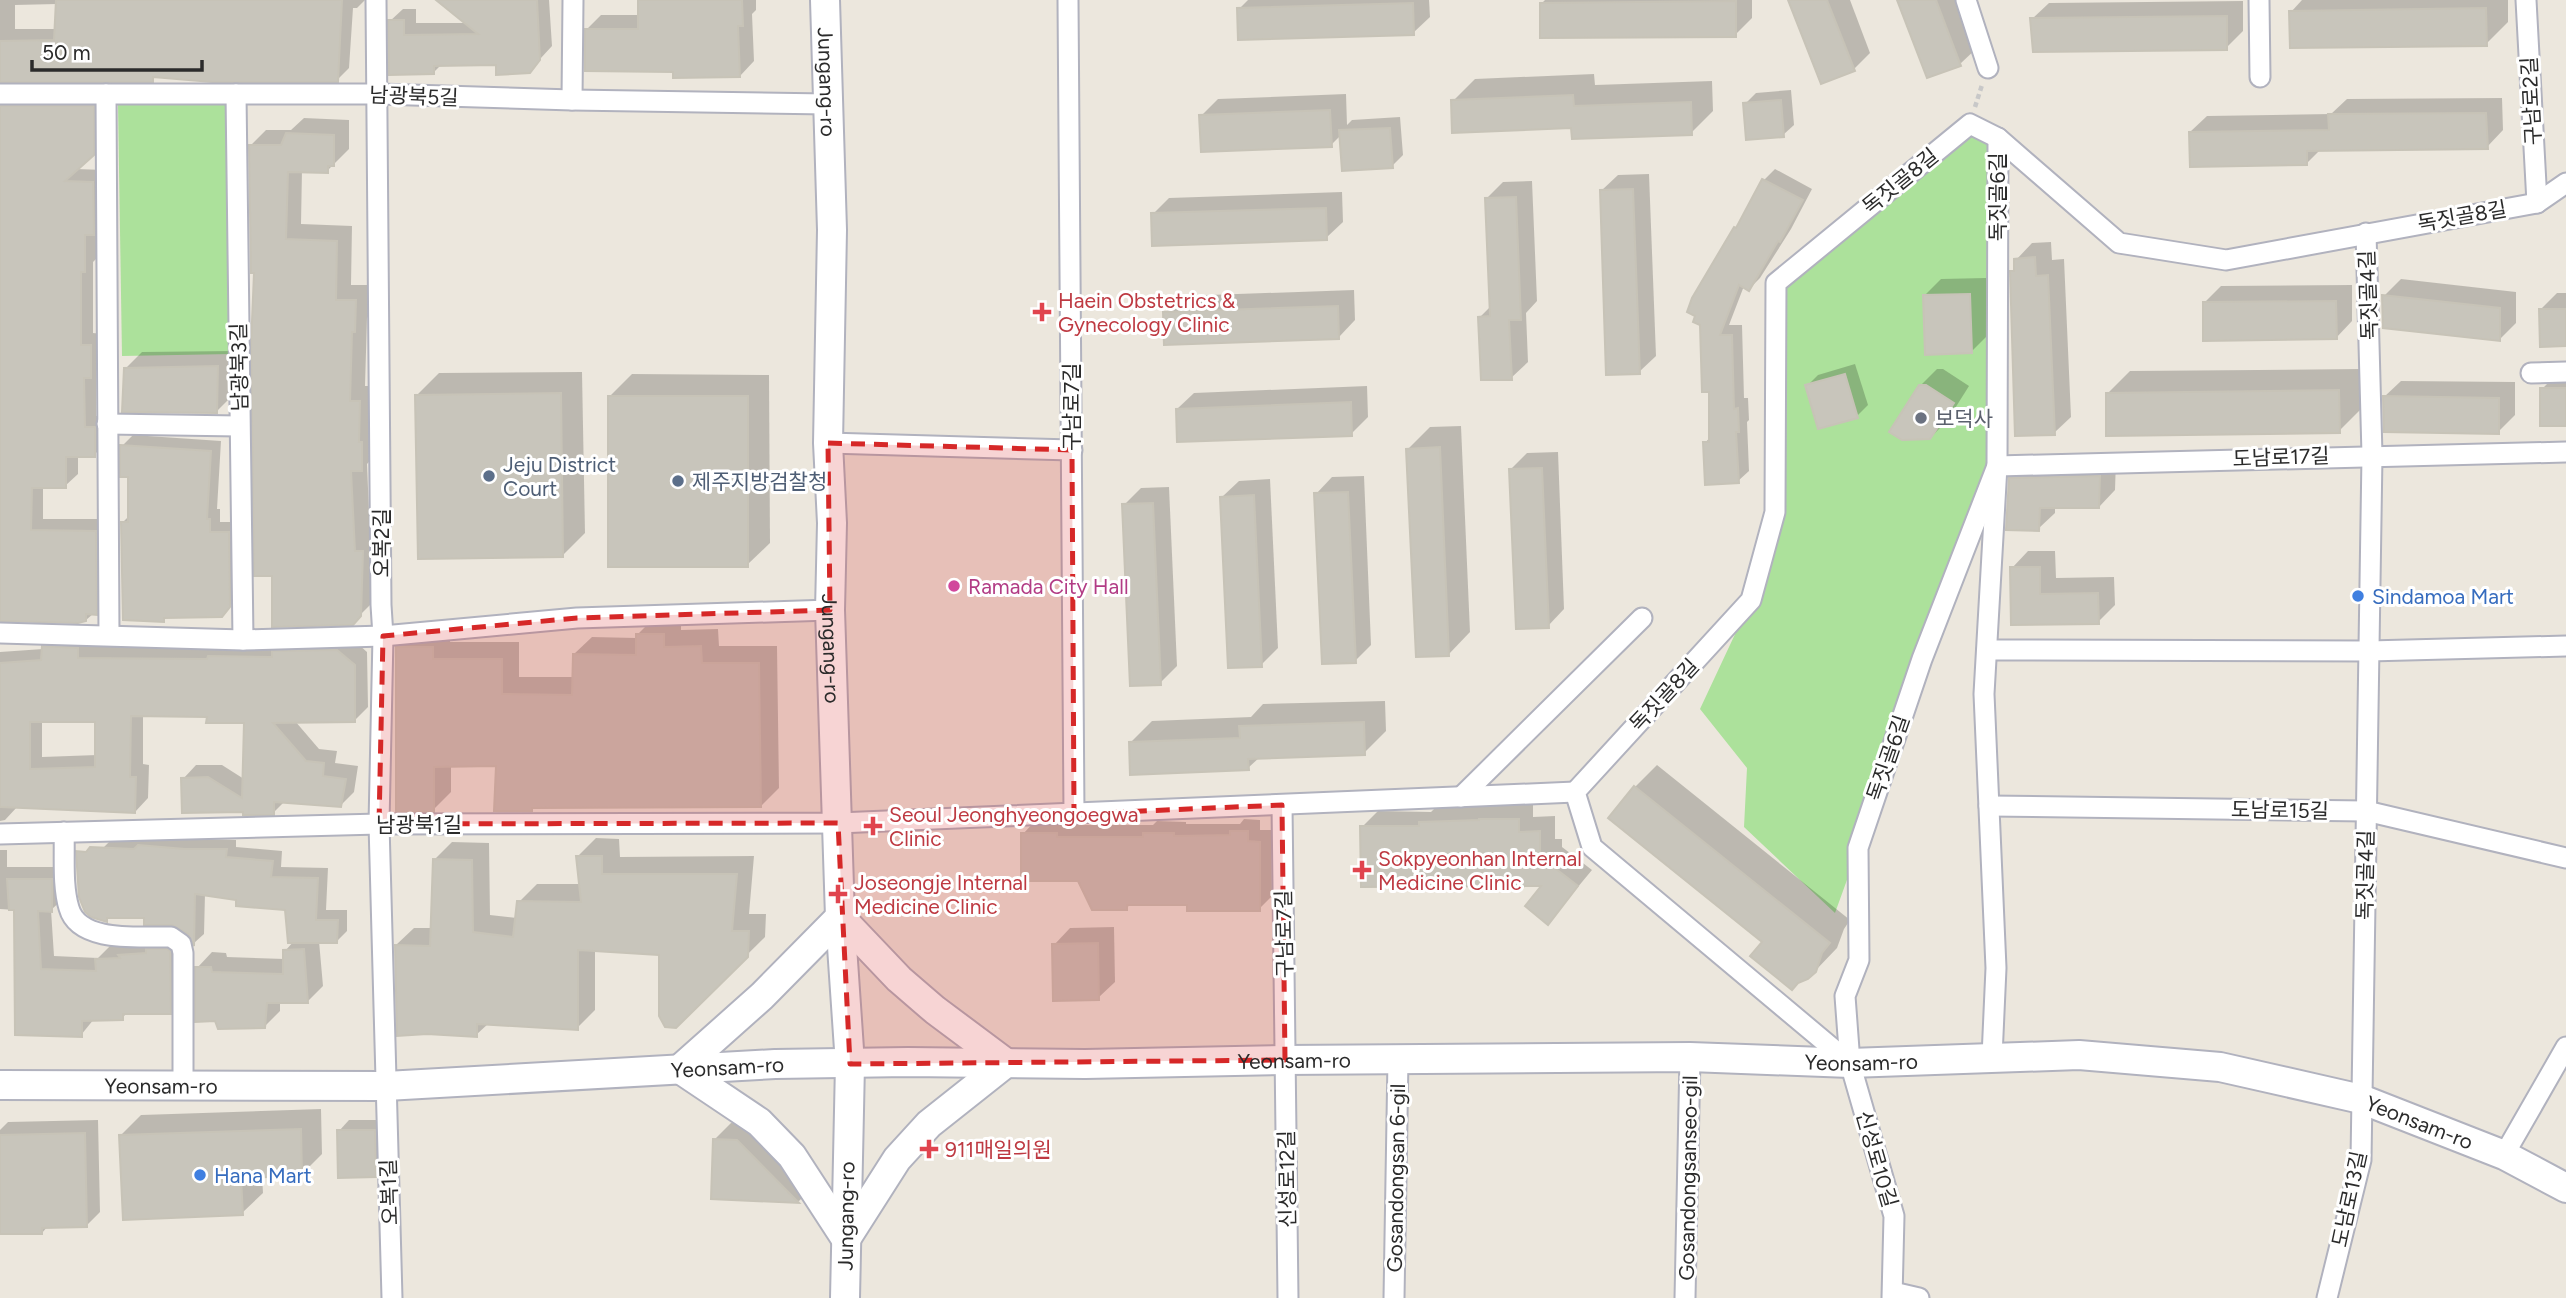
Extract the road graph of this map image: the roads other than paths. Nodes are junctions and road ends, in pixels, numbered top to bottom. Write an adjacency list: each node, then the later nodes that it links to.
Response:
1 (376, 0): 13 (street, 오복2길)
2 (573, 0): 14 (street)
3 (825, 0): 15 (main road, Jungang-ro)
4 (1068, 0): 25 (street, 구남로7길)
5 (1966, 0): 8 (street)
6 (2259, 0): 9 (street)
7 (2526, 0): 18 (street, 구남로2길)
8 (1988, 68)
9 (2260, 77)
10 (0, 94): 11 (street, 남광북5길)
11 (106, 94): 12 (street, 남광북5길); 22 (street)
12 (236, 94): 13 (street, 남광북5길); 23 (street, 남광북3길)
13 (379, 94): 14 (street, 남광북5길); 33 (street, 오복2길)
14 (572, 100): 15 (street, 남광북5길)
15 (827, 104): 24 (main road, Jungang-ro)
16 (1998, 138): 19 (street, 독짓골8길); 28 (street, 독짓골6길); 38 (street, 독짓골8길)
17 (2566, 183): 18 (street, 독짓골8길)
18 (2537, 202): 19 (street, 독짓골8길)
19 (2366, 233): 27 (street, 독짓골4길)
20 (2566, 372): 21 (street)
21 (2530, 373)
22 (107, 424): 23 (street); 32 (street)
23 (239, 426): 34 (street, 남광북3길)
24 (828, 443): 25 (street); 29 (main road, Jungang-ro)
25 (1072, 450): 43 (street, 구남로7길)
26 (2566, 452): 27 (street, 도남로17길)
27 (2372, 455): 28 (street, 도남로17길); 37 (street, 독짓골4길)
28 (1997, 466): 36 (street, 독짓골6길); 56 (street, 독짓골6길)
29 (830, 610): 33 (street); 44 (main road, Jungang-ro)
30 (1642, 618): 39 (street)
31 (0, 633): 32 (street)
32 (109, 635): 34 (street)
33 (383, 636): 34 (street); 45 (street, 오복2길)
34 (243, 639)
35 (2566, 646): 37 (street)
36 (1987, 650): 37 (street); 41 (street, 독짓골6길)
37 (2369, 651): 42 (street, 독짓골4길)
38 (1575, 792): 39 (street); 56 (street)
39 (1461, 797): 40 (street)
40 (1282, 805): 43 (street); 54 (street, 구남로7길)
41 (1989, 807): 42 (street, 도남로15길); 52 (street, 독짓골6길)
42 (2366, 811): 48 (street, 도남로15길); 62 (street, 독짓골4길)
43 (1074, 814): 44 (street)
44 (838, 823): 45 (street, 남광북1길); 49 (main road, Jungang-ro)
45 (379, 824): 46 (street, 남광북1길); 61 (street, 오복2길)
46 (64, 832): 47 (street, 남광북1길); 60 (street)
47 (0, 834)
48 (2566, 858)
49 (840, 917): 55 (main road); 57 (main road, Jungang-ro); 58 (main road)
50 (2566, 1047): 63 (street)
51 (1690, 1057): 53 (main road, Yeonsam-ro); 56 (main road, Yeonsam-ro); 71 (street, Gosandongsanseo-gil)
52 (1992, 1057): 56 (main road, Yeonsam-ro); 62 (main road, Yeonsam-ro)
53 (1398, 1059): 54 (main road, Yeonsam-ro); 70 (street, Gosandongsan 6-gil)
54 (1285, 1060): 55 (main road, Yeonsam-ro); 69 (street, 신성로12길)
55 (1006, 1063): 57 (main road, Yeonsam-ro); 65 (main road)
56 (1850, 1063): 66 (street, 신성로10길)
57 (850, 1064): 58 (main road, Yeonsam-ro); 65 (main road, Jungang-ro)
58 (680, 1069): 61 (main road, Yeonsam-ro); 65 (main road)
59 (0, 1085): 60 (main road, Yeonsam-ro)
60 (183, 1085): 61 (main road, Yeonsam-ro)
61 (386, 1086): 67 (street, 오복1길)
62 (2361, 1099): 63 (main road, Yeonsam-ro); 73 (street, 도남로13길)
63 (2504, 1155): 64 (main road, Yeonsam-ro)
64 (2566, 1188)
65 (846, 1239): 68 (main road, Jungang-ro)
66 (1892, 1295): 72 (street)
67 (392, 1298)
68 (845, 1298)
69 (1288, 1298)
70 (1394, 1298)
71 (1685, 1298)
72 (1919, 1298)
73 (2327, 1298)

